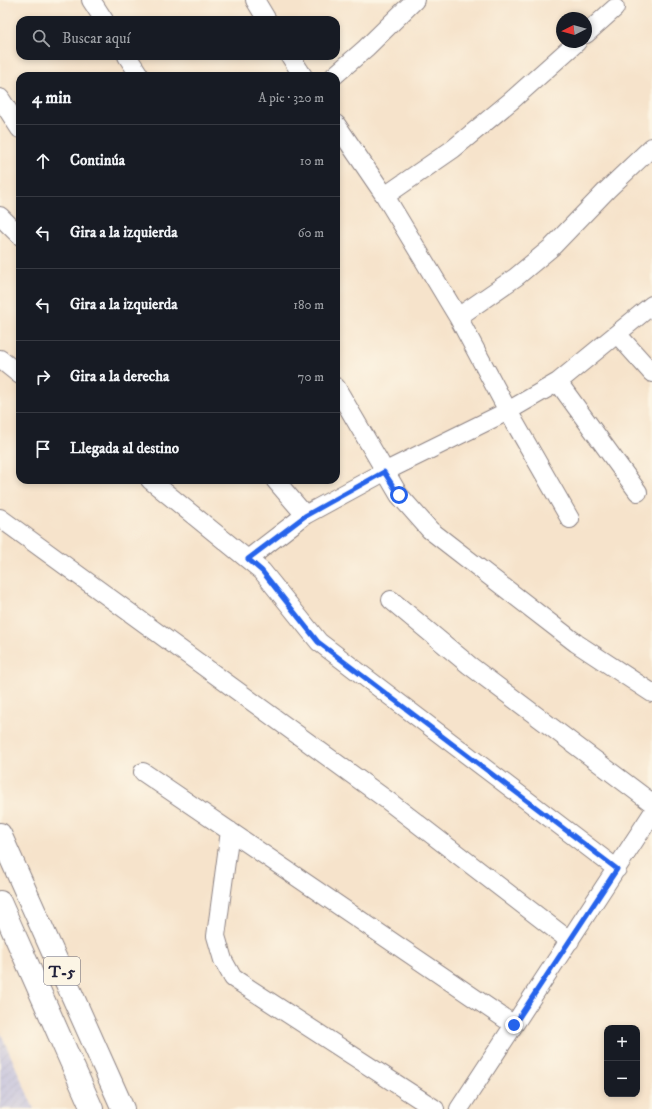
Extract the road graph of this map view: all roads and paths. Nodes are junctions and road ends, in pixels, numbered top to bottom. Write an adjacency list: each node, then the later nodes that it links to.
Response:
1 (91, 0): 5 (street)
2 (255, 0): 6 (street)
3 (415, 0): 13 (street)
4 (615, 8): 7 (street)
5 (101, 16)
6 (265, 16)
7 (592, 29)
8 (570, 48): 18 (street)
9 (130, 60): 11 (street)
10 (293, 60): 12 (street)
11 (137, 72)
12 (300, 72)
13 (339, 72)
14 (0, 98): 15 (street)
15 (16, 123)
16 (340, 130): 18 (street)
17 (652, 147): 22 (street)
18 (385, 196): 22 (street)
19 (0, 216): 20 (street)
20 (16, 232)
21 (652, 305): 23 (street)
22 (458, 317): 29 (street)
23 (618, 335): 26 (street); 27 (street)
24 (0, 359): 25 (street)
25 (16, 372)
26 (652, 373)
27 (558, 382): 29 (street); 33 (street)
28 (340, 394): 30 (street)
29 (508, 411): 30 (street); 36 (street)
30 (384, 472): 34 (street); 39 (street)
31 (155, 484): 37 (street)
32 (278, 484): 34 (street)
33 (638, 492)
34 (305, 516): 37 (street)
35 (0, 518): 47 (street)
36 (570, 519)
37 (248, 559): 45 (street)
38 (391, 600): 41 (street)
39 (652, 693)
40 (143, 772): 43 (street)
41 (652, 803)
42 (652, 814): 45 (street)
43 (230, 831): 48 (street); 51 (street)
44 (0, 834): 50 (highway, T-5)
45 (617, 869): 47 (street)
46 (0, 902): 49 (highway, T-5)
47 (570, 941): 48 (street)
48 (514, 1025): 52 (street)
49 (92, 1109)
50 (123, 1109)
51 (435, 1109)
52 (459, 1109)

